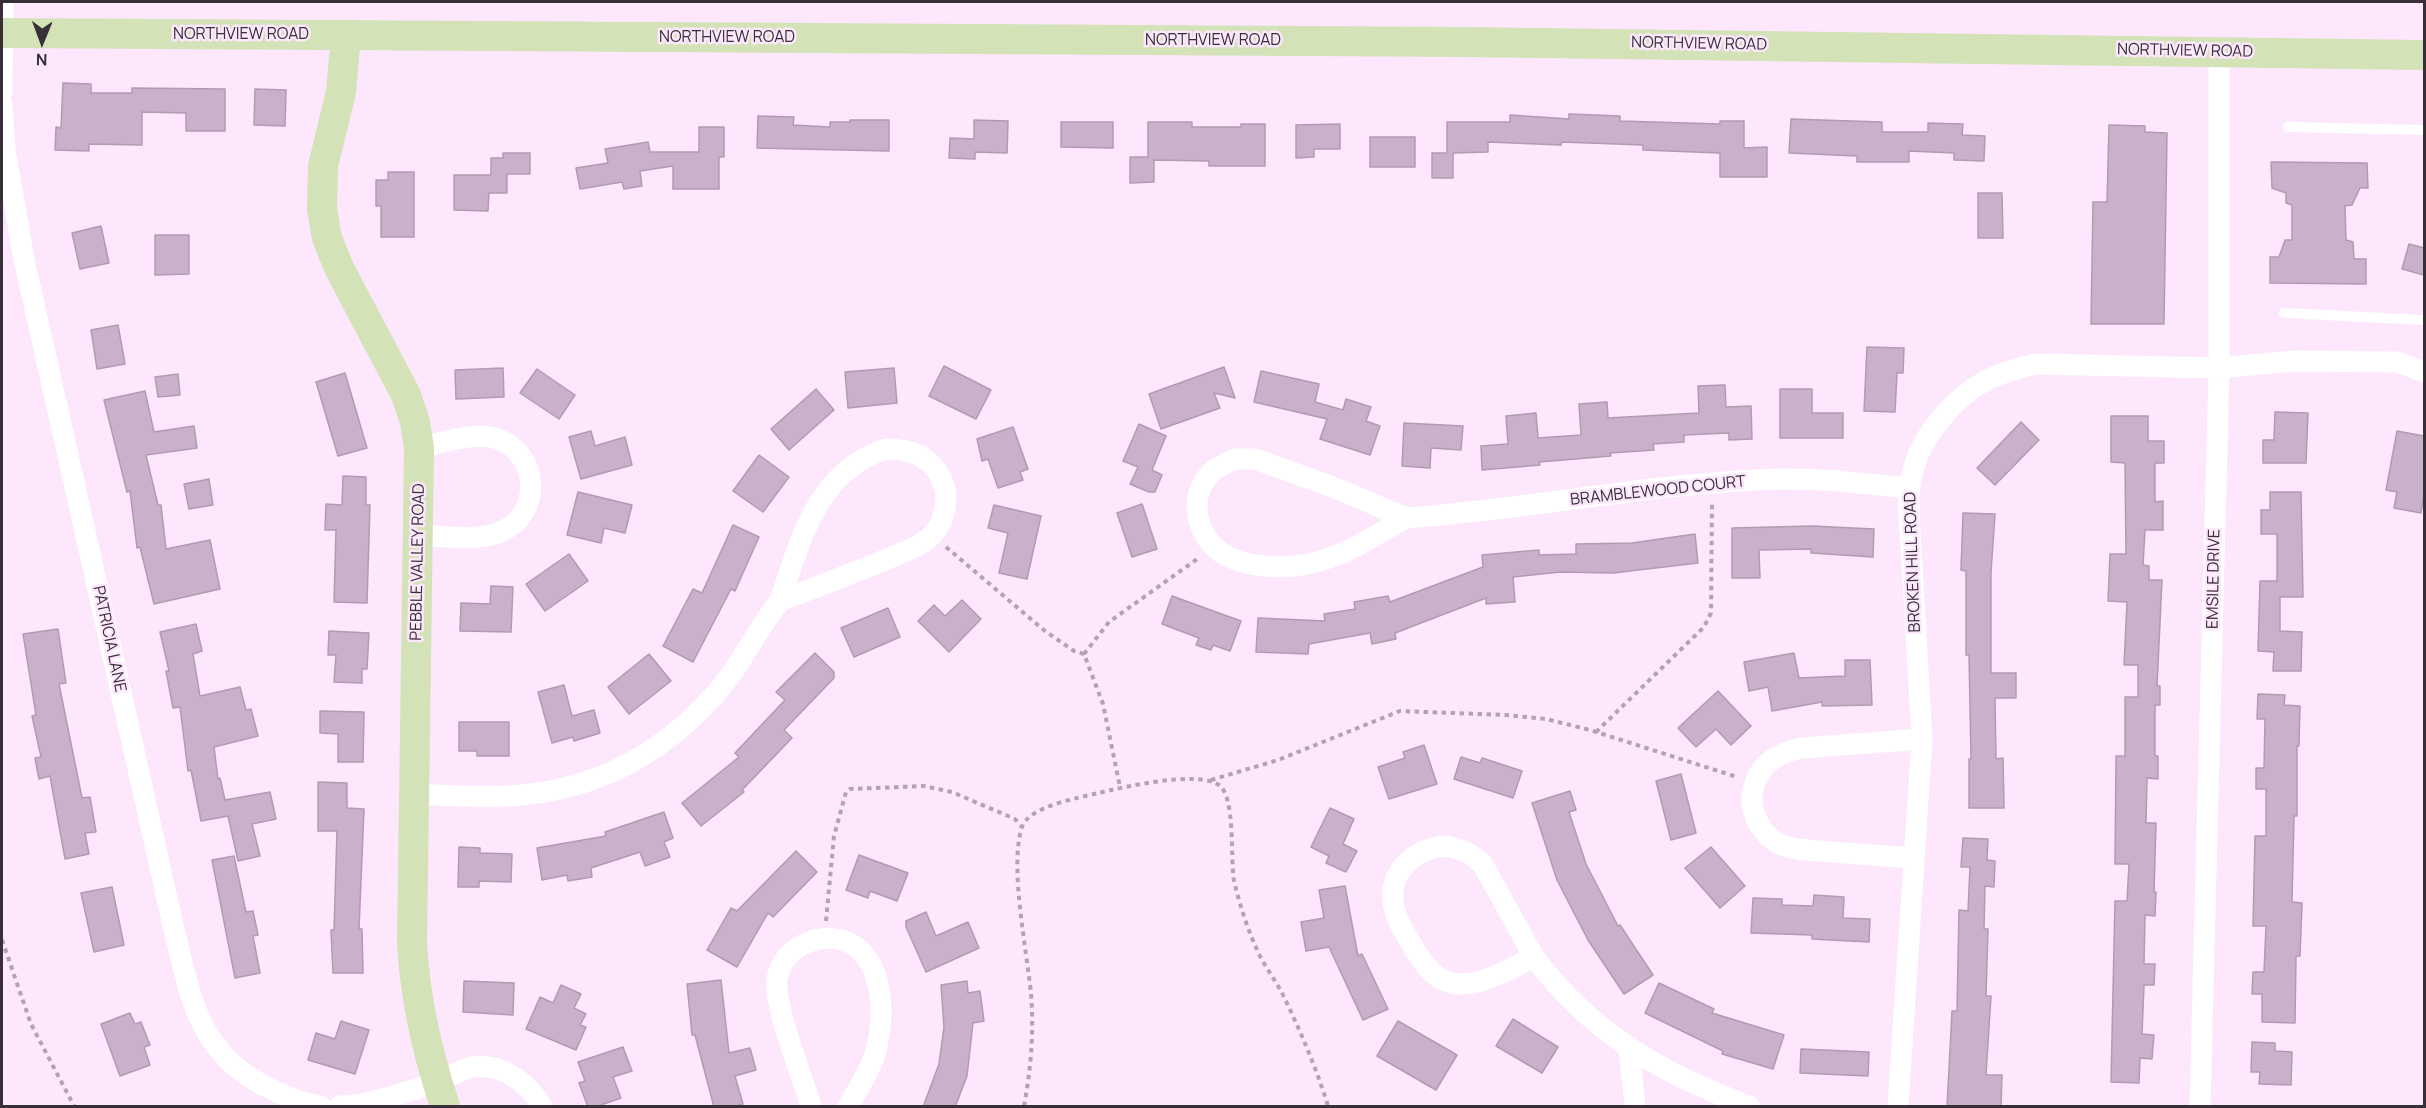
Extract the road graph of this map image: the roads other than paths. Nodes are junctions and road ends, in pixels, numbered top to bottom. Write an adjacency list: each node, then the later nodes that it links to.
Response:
1 (3, 2): 2 (street)
2 (2, 33): 3 (street, NORTHVIEW ROAD); 6 (street)
3 (346, 36): 4 (street, NORTHVIEW ROAD); 14 (street, PEBBLE VALLEY ROAD)
4 (2219, 51): 5 (street, NORTHVIEW ROAD); 12 (street, EMSILE DRIVE)
5 (2424, 55)
6 (2, 92)
7 (2, 104): 25 (street, PATRICIA LANE)
8 (2288, 127): 9 (lane)
9 (2424, 130)
10 (2284, 313): 11 (lane)
11 (2424, 320)
12 (2219, 368): 13 (street, BROKEN HILL ROAD); 15 (street, BROKEN HILL ROAD); 33 (street, EMSILE DRIVE)
13 (2424, 372)
14 (419, 448): 17 (street, PEBBLE VALLEY ROAD); 17 (street)
15 (1909, 488): 16 (street, BRAMBLEWOOD COURT); 19 (street, BROKEN HILL ROAD)
16 (1406, 518): 16 (street, BRAMBLEWOOD COURT)
17 (418, 535): 20 (street, PEBBLE VALLEY ROAD)
18 (780, 601): 18 (street); 20 (street)
19 (1922, 739): 21 (street, BROKEN HILL ROAD); 21 (street)
20 (414, 794): 24 (street, PEBBLE VALLEY ROAD)
21 (1914, 858): 32 (street, BROKEN HILL ROAD)
22 (1534, 957): 22 (street); 23 (street)
23 (1629, 1049): 30 (street); 31 (street)
24 (441, 1094): 26 (street); 27 (street)
25 (321, 1107)
26 (340, 1107)
27 (542, 1107)
28 (811, 1107): 29 (street)
29 (848, 1107)
30 (1635, 1107)
31 (1749, 1107)
32 (1898, 1107)
33 (2200, 1107)

